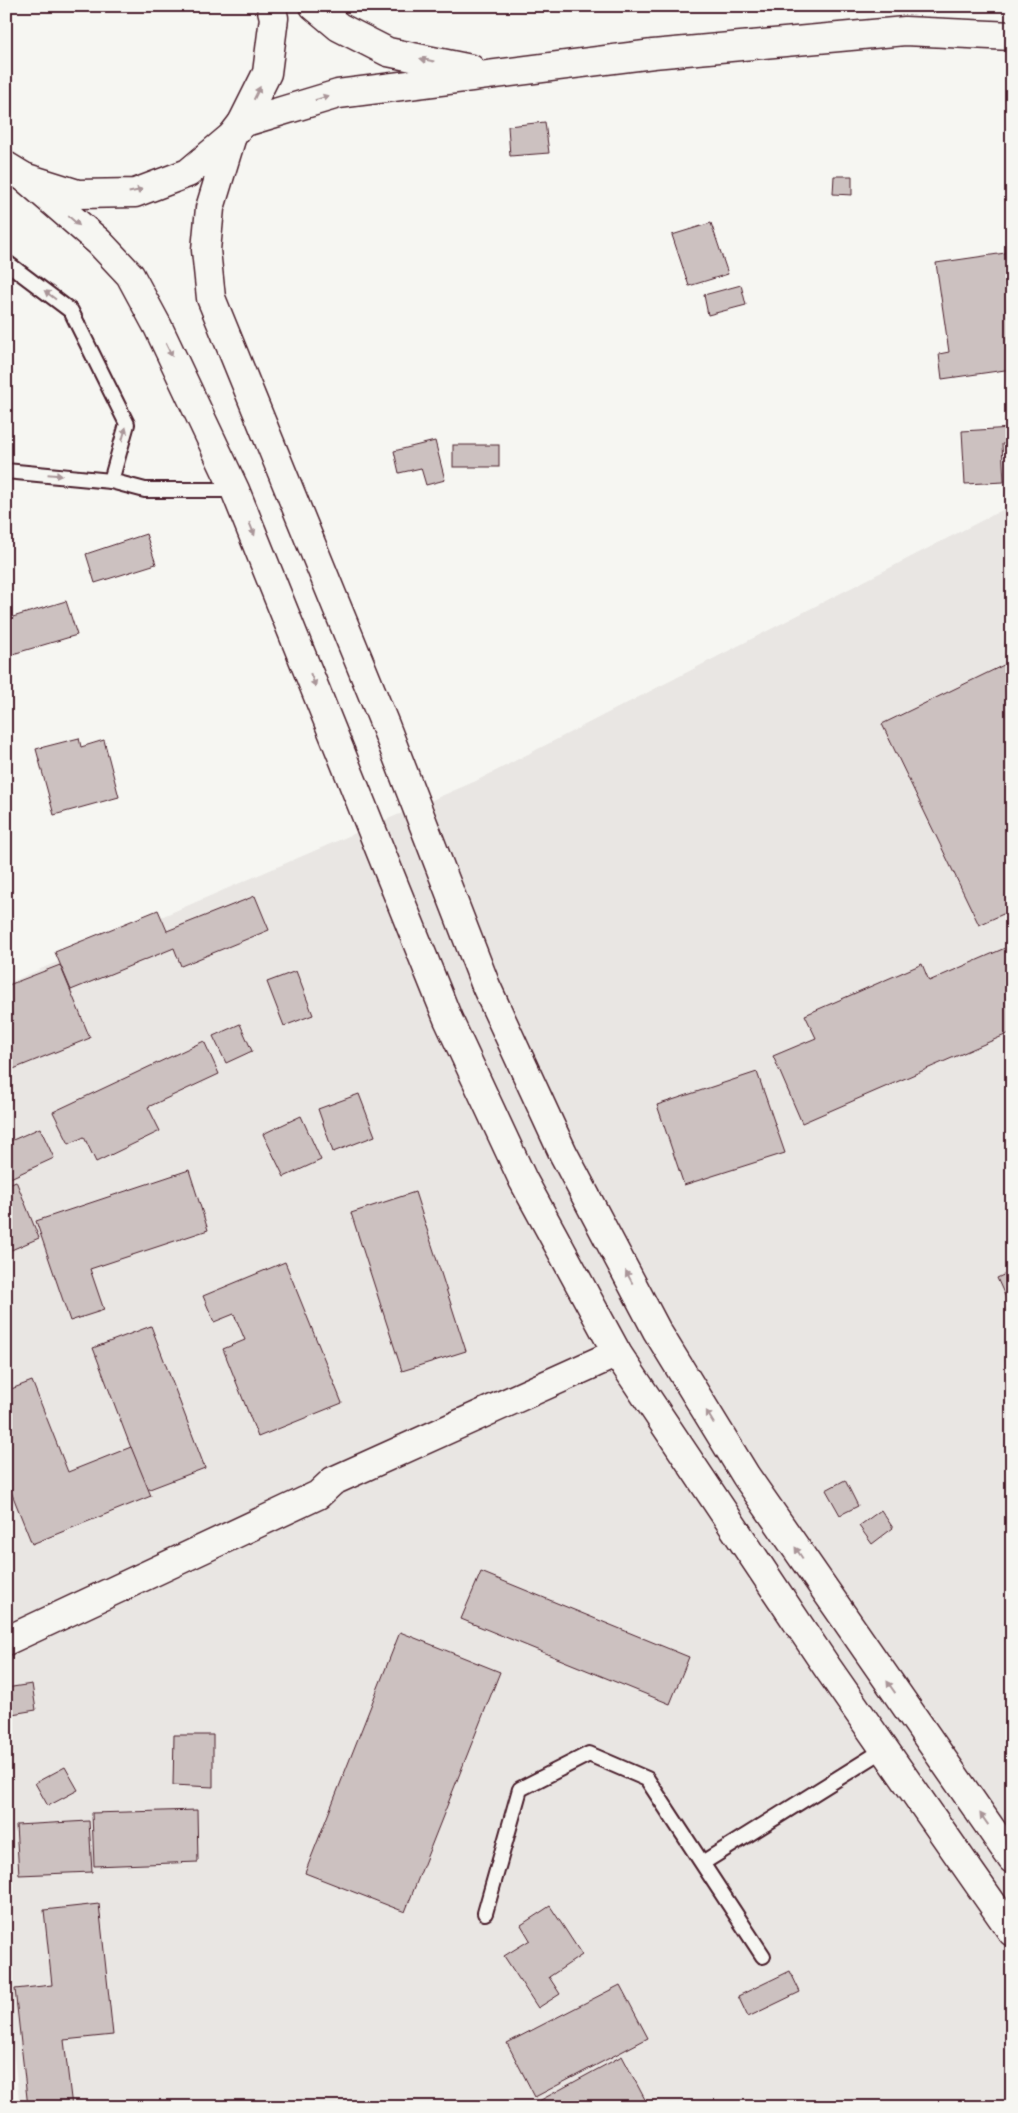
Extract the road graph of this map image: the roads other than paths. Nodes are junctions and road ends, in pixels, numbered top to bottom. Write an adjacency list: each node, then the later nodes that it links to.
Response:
1 (271, 6): 5 (main road, one-way to 1)
2 (314, 6): 4 (main road, one-way to 2)
3 (1012, 36): 4 (main road)
4 (492, 74): 5 (main road, one-way to 4)
5 (237, 130): 6 (main road, one-way to 5); 13 (main road, one-way to 5)
6 (15, 172): 10 (main road, one-way to 10)
7 (6, 262): 9 (lane, one-way to 7)
8 (6, 471): 9 (lane, one-way to 9)
9 (111, 480): 10 (lane)
10 (236, 490): 11 (main road, one-way to 11)
11 (617, 1353): 12 (main road); 14 (main road)
12 (6, 1641)
13 (920, 1727): 14 (main road); 15 (main road, one-way to 13)
14 (885, 1749): 16 (lane); 18 (main road)
15 (1012, 1859)
16 (704, 1862): 17 (lane); 19 (lane)
17 (485, 1913)
18 (1012, 1932)
19 (763, 1956)

